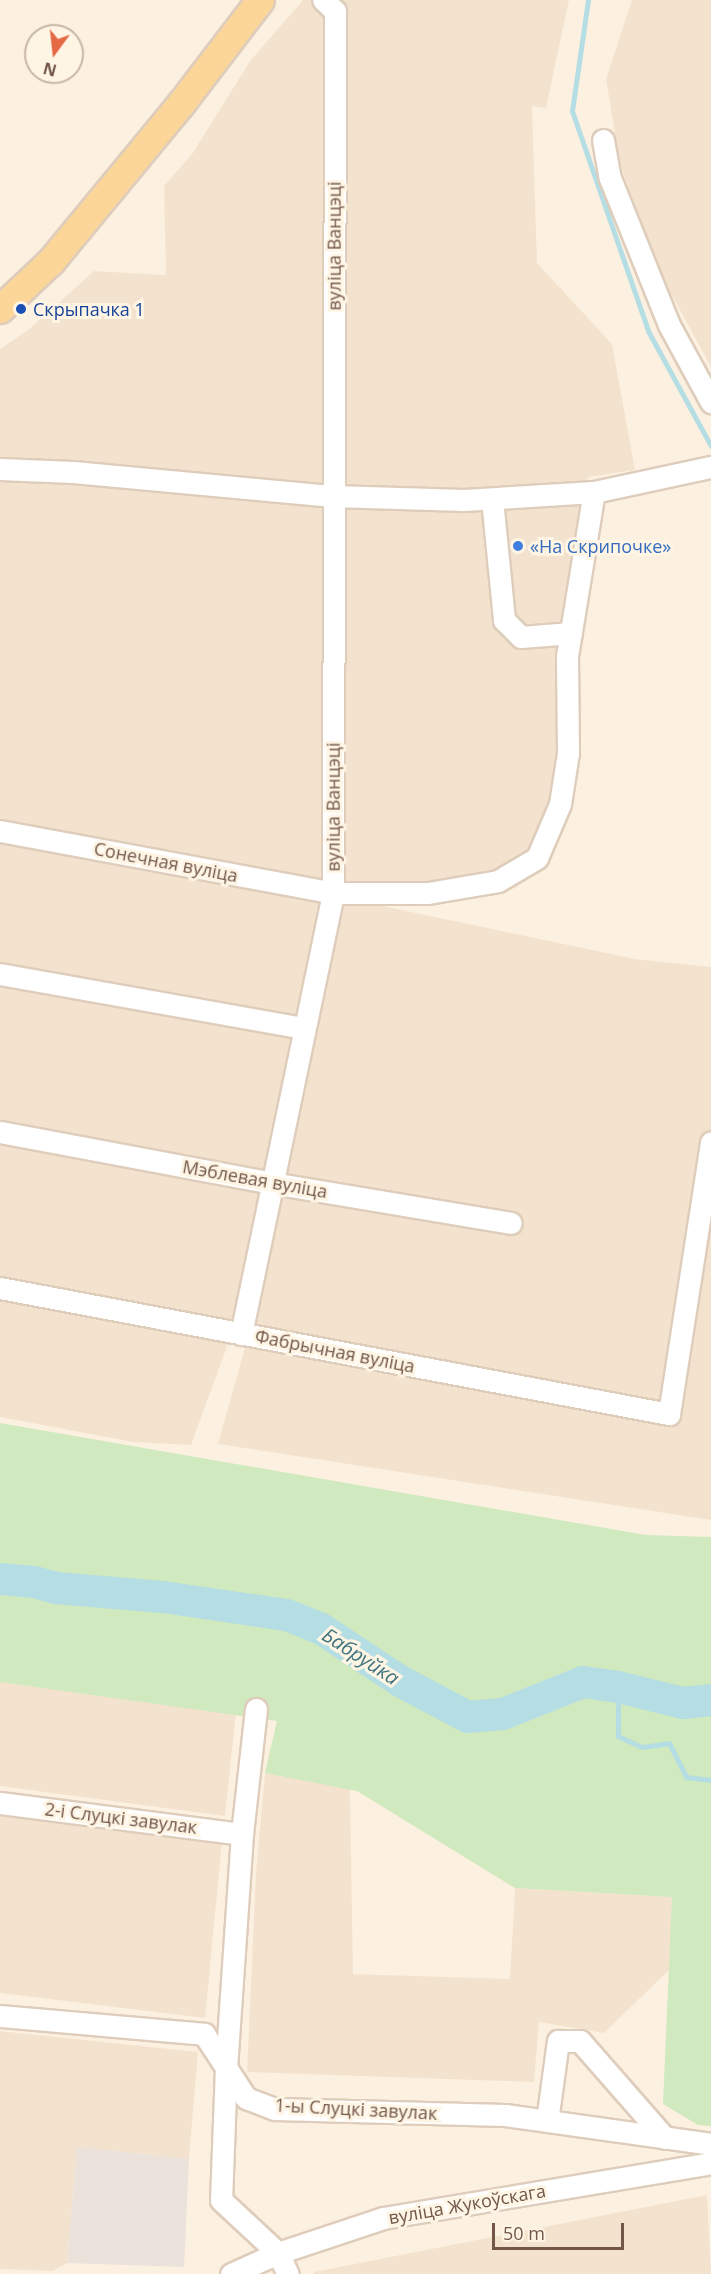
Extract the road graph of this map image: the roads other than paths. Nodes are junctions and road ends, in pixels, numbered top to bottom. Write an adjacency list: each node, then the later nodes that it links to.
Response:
1 (260, 0): 4 (main road)
2 (323, 0): 9 (street, вуліца Ванцэці)
3 (603, 140): 5 (street)
4 (0, 309)
5 (711, 402)
6 (710, 467): 8 (street)
7 (0, 469): 9 (street)
8 (594, 492): 10 (street); 11 (street, вуліца Ванцэці)
9 (333, 496): 10 (street); 13 (street, вуліца Ванцэці)
10 (492, 498): 11 (street)
11 (571, 633): 13 (street, вуліца Ванцэці)
12 (0, 831): 13 (street, Сонечная вуліца)
13 (333, 893): 15 (street)
14 (0, 974): 15 (street)
15 (304, 1028): 18 (street)
16 (0, 1132): 18 (street, Мэблевая вуліца)
17 (711, 1142): 21 (street, Фабрычная вуліца)
18 (272, 1183): 19 (street, Мэблевая вуліца); 21 (street)
19 (511, 1223)
20 (0, 1288): 21 (street, Фабрычная вуліца)
21 (242, 1334)
22 (256, 1709): 24 (street)
23 (0, 1803): 24 (street, 2-і Слуцкі завулак)
24 (242, 1834): 26 (street)
25 (0, 2016): 26 (street, 1-ы Слуцкі завулак)
26 (226, 2066): 27 (street, 1-ы Слуцкі завулак); 31 (street)
27 (548, 2121): 28 (street, 1-ы Слуцкі завулак); 28 (street)
28 (665, 2138): 29 (street, 1-ы Слуцкі завулак)
29 (711, 2144)
30 (711, 2163): 31 (street, вуліца Жукоўскага)
31 (278, 2253): 32 (street, вуліца Жукоўскага); 33 (street)
32 (231, 2274)
33 (288, 2274)

